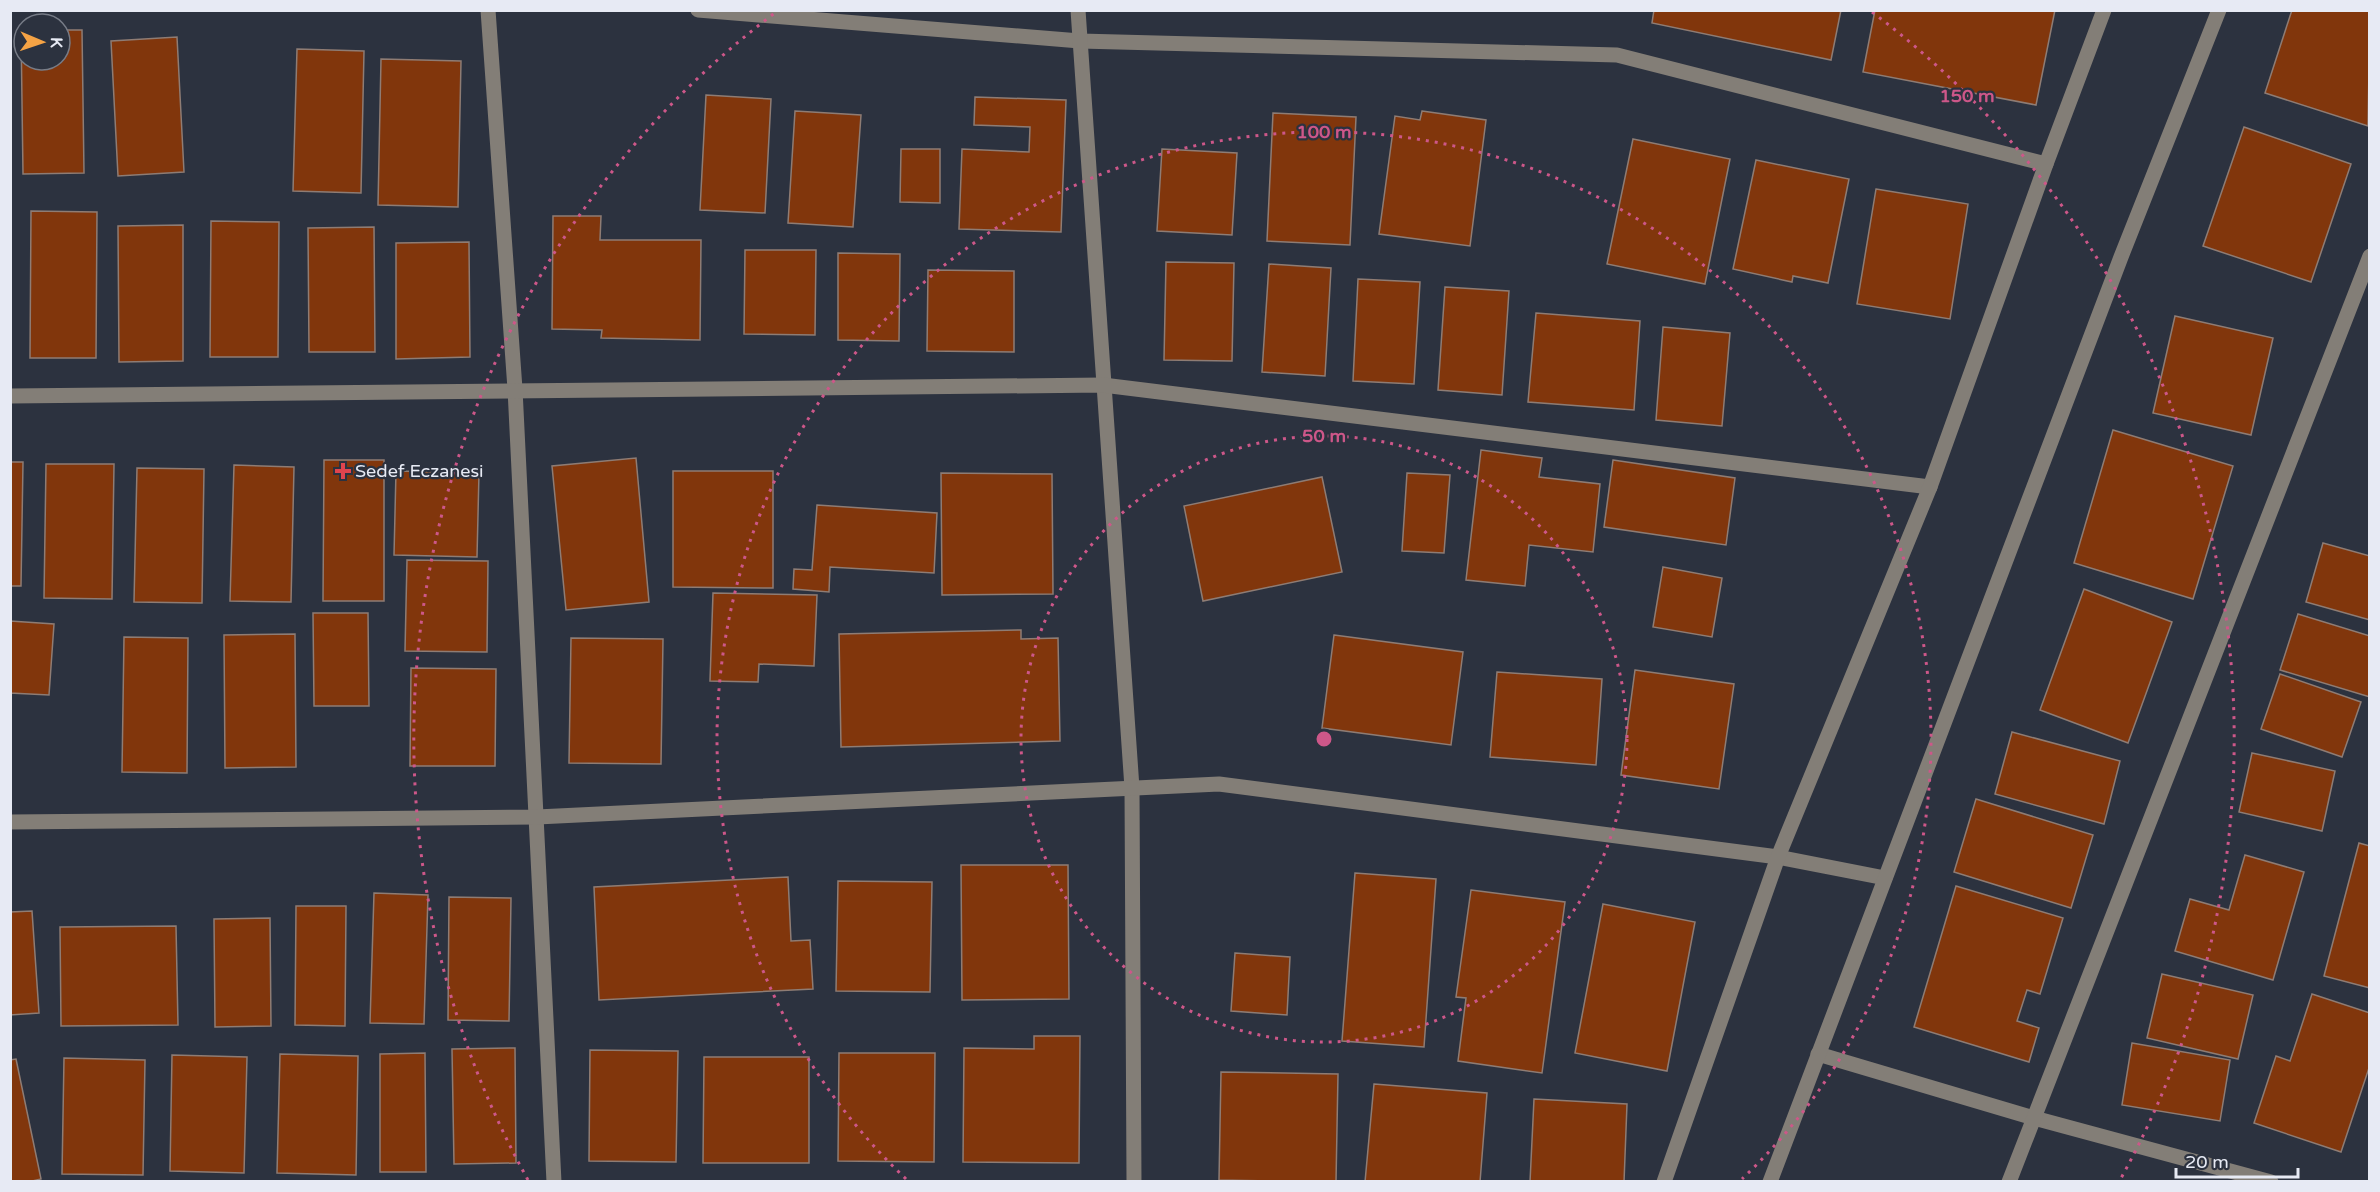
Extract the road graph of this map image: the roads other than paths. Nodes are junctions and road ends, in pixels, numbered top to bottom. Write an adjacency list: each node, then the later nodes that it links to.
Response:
1 (488, 10): 10 (street)
2 (698, 10): 6 (street)
3 (1078, 10): 6 (street)
4 (2104, 10): 7 (street)
5 (2219, 10): 17 (street)
6 (1080, 41): 7 (street); 9 (street)
7 (2046, 164): 12 (street)
8 (2370, 256): 19 (street)
9 (1103, 385): 10 (street); 12 (street); 13 (street)
10 (515, 389): 11 (street); 14 (street)
11 (10, 396)
12 (1930, 487): 16 (street)
13 (1132, 788): 14 (street); 16 (street); 21 (street)
14 (537, 817): 15 (street); 20 (street)
15 (10, 822)
16 (1778, 857): 17 (street); 22 (street)
17 (1885, 878): 18 (street)
18 (1818, 1054): 19 (street); 23 (street)
19 (2034, 1118): 24 (street); 25 (street)
20 (554, 1182)
21 (1134, 1182)
22 (1664, 1182)
23 (1770, 1182)
24 (2008, 1182)
25 (2271, 1182)

